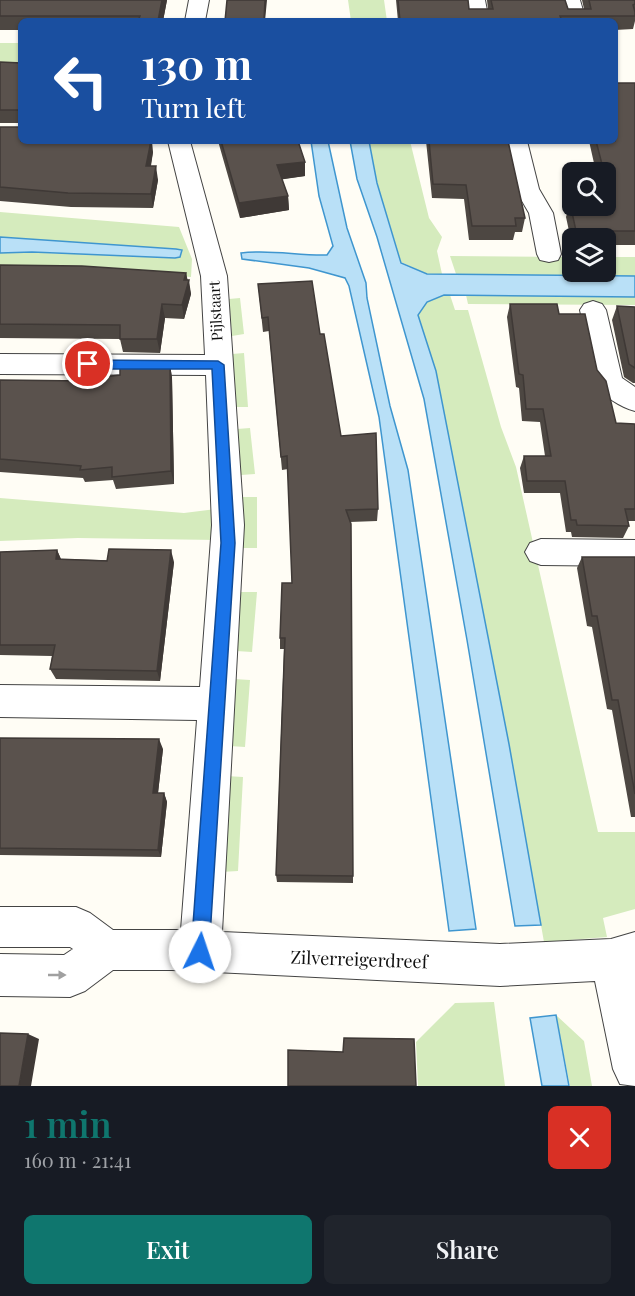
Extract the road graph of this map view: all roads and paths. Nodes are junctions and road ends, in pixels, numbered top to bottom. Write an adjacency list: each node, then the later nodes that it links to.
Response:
1 (199, 0): 4 (street)
2 (475, 0): 5 (street)
3 (570, 0): 6 (street)
4 (196, 18)
5 (478, 18)
6 (575, 18)
7 (180, 144): 12 (street, Pijlstaart)
8 (517, 144): 9 (street)
9 (549, 254)
10 (593, 310): 13 (street)
11 (0, 364): 12 (street)
12 (218, 365): 17 (street, Pijlstaart)
13 (635, 401)
14 (541, 552): 15 (street)
15 (635, 553)
16 (0, 701): 17 (street)
17 (218, 704): 20 (street, Pijlstaart)
18 (0, 927): 19 (street)
19 (107, 950): 20 (street, Zilverreigerdreef); 22 (street, one-way to 19)
20 (200, 952): 21 (street, Zilverreigerdreef)
21 (623, 956): 23 (street)
22 (0, 975)
23 (635, 1069)

